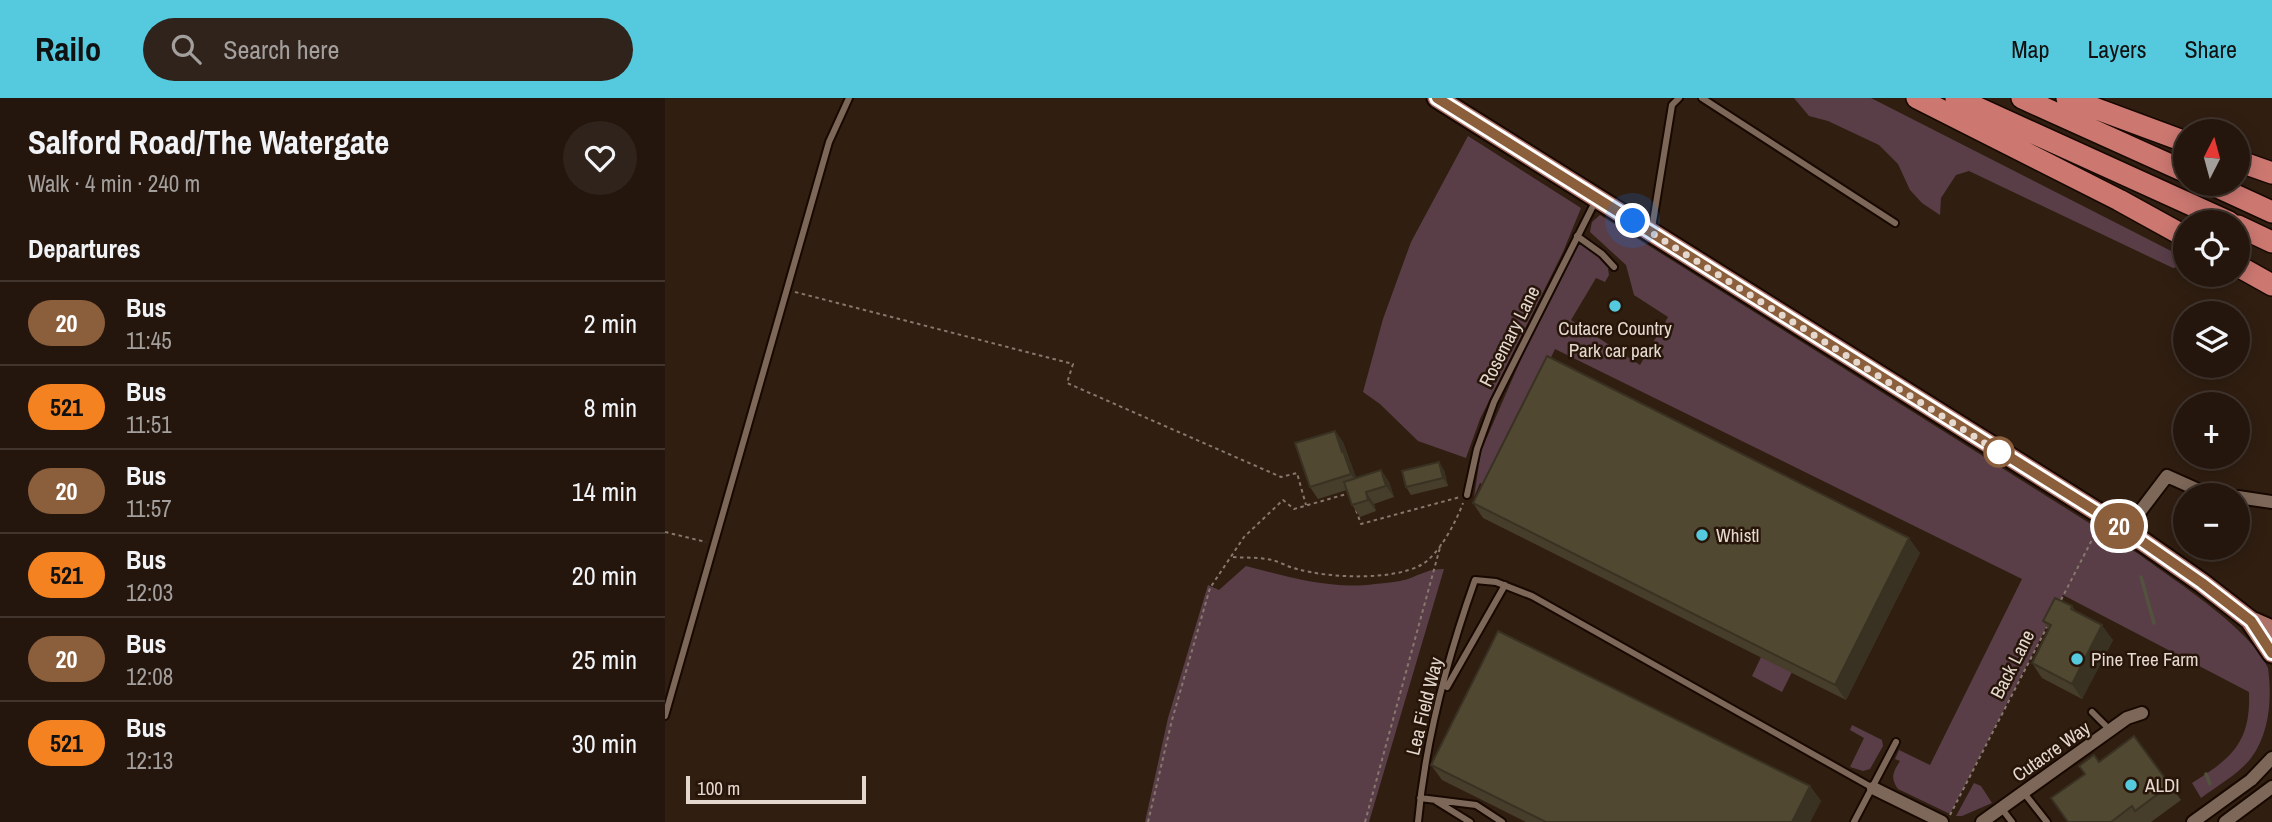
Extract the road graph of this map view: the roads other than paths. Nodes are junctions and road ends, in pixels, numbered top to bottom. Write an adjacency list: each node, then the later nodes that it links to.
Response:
1 (849, 98): 38 (lane)
2 (1437, 98): 14 (main road)
3 (1679, 98): 20 (lane)
4 (1702, 98): 17 (lane)
5 (1917, 98): 18 (highway)
6 (1956, 98): 15 (highway)
7 (2022, 98): 10 (highway)
8 (2067, 98): 9 (highway)
9 (2173, 137)
10 (2173, 166)
11 (2251, 166): 12 (highway)
12 (2272, 173)
13 (2237, 196): 16 (highway)
14 (1597, 198): 20 (main road); 21 (lane, Rosemary Lane)
15 (2203, 210)
16 (2272, 212)
17 (1895, 223)
18 (2173, 230)
19 (2250, 232): 22 (highway)
20 (1651, 233): 30 (main road)
21 (1577, 236): 23 (lane); 27 (lane, Rosemary Lane)
22 (2272, 242)
23 (1614, 267)
24 (2250, 273): 25 (highway)
25 (2272, 285)
26 (2183, 483): 30 (street)
27 (1467, 495)
28 (2250, 499): 29 (street)
29 (2272, 502)
30 (2126, 530): 32 (main road)
31 (1505, 585): 35 (lane); 35 (lane, Lea Field Way); 43 (lane)
32 (2251, 621): 33 (main road); 34 (main road)
33 (2272, 630)
34 (2272, 653)
35 (1441, 698): 45 (lane, Lea Field Way)
36 (2092, 712): 39 (lane)
37 (2142, 713): 39 (street, Cutacre Way)
38 (665, 716)
39 (2111, 731): 44 (street, Cutacre Way)
40 (1896, 742): 43 (lane)
41 (2272, 758): 56 (street)
42 (2272, 787): 57 (street)
43 (1873, 788): 48 (street); 52 (lane)
44 (2024, 793): 47 (street, Cutacre Way); 55 (lane)
45 (1420, 798): 46 (lane); 49 (lane, Lea Field Way)
46 (1435, 800): 50 (lane); 51 (lane)
47 (2002, 809): 53 (street, Cutacre Way); 54 (lane)
48 (1943, 820)
49 (1418, 822)
50 (1470, 822)
51 (1502, 822)
52 (1854, 822)
53 (1982, 822)
54 (2011, 822)
55 (2047, 822)
56 (2193, 822)
57 (2225, 822)

